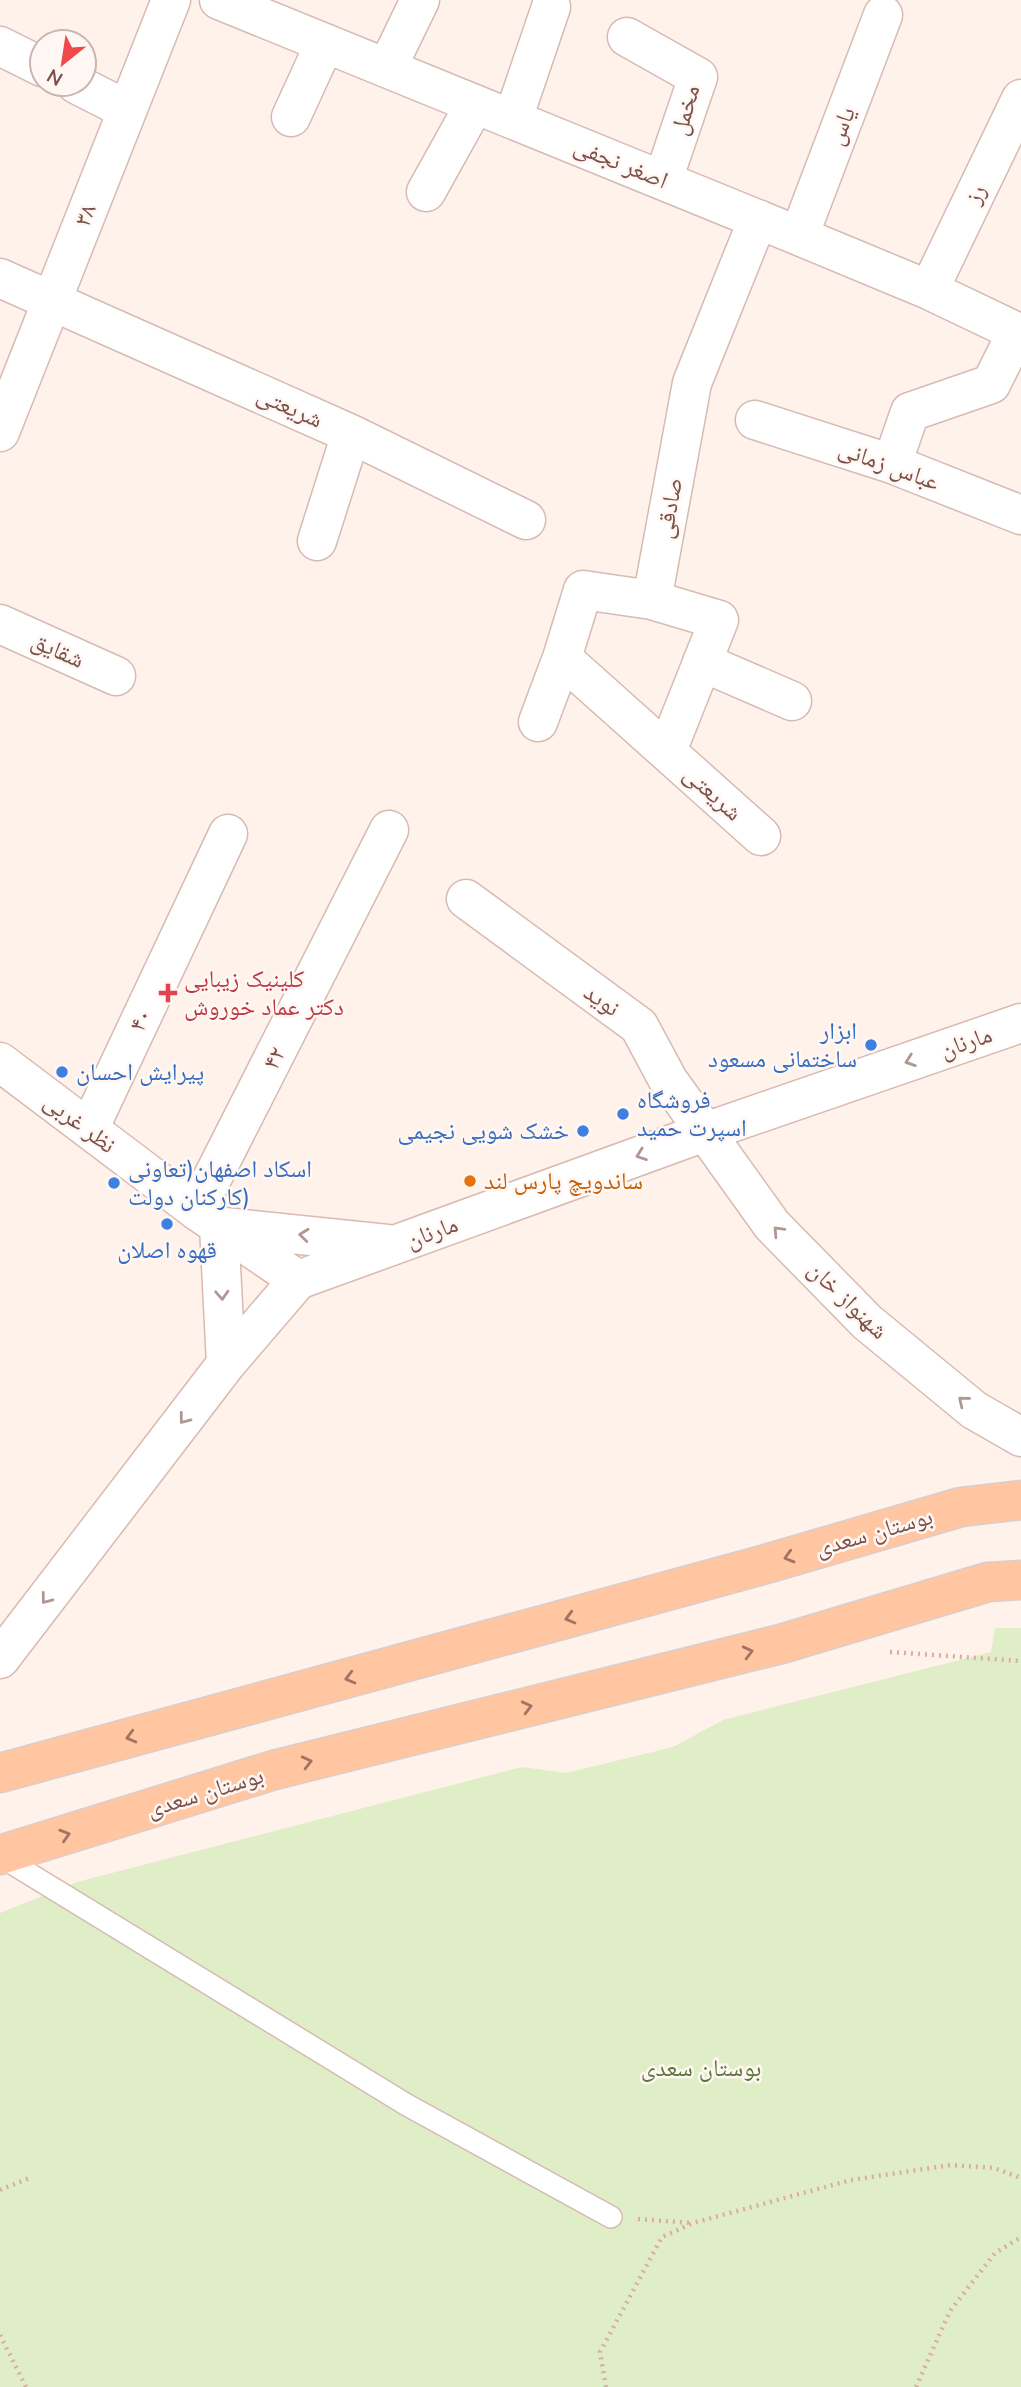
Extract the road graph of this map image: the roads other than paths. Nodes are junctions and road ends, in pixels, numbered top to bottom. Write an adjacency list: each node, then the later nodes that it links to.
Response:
1 (171, 0): 14 (street, ۳۸)
2 (219, 0): 7 (street, اصغر نجفی)
3 (420, 0): 10 (street)
4 (551, 7): 16 (street)
5 (883, 15): 20 (street, یاس)
6 (626, 37): 17 (street, مخمل)
7 (325, 43): 10 (street, اصغر نجفی); 15 (street)
8 (0, 46): 9 (street)
9 (28, 60)
10 (387, 68): 13 (street, اصغر نجفی)
11 (98, 95): 14 (street)
12 (1021, 99): 22 (street, رز)
13 (475, 103): 16 (street, اصغر نجفی); 18 (street)
14 (127, 110): 23 (street, ۳۸)
15 (291, 117)
16 (513, 119): 17 (street, اصغر نجفی)
17 (663, 180): 19 (street, اصغر نجفی)
18 (426, 192)
19 (758, 219): 20 (street, اصغر نجفی); 32 (street, صادقی)
20 (799, 236): 22 (street, اصغر نجفی)
21 (0, 278): 23 (street, شریعتی)
22 (929, 290): 24 (street, اصغر نجفی)
23 (51, 300): 26 (street, ۳۸); 27 (street, شریعتی)
24 (1019, 333): 28 (street)
25 (755, 420): 28 (street, عباس زمانی)
26 (0, 432)
27 (351, 433): 30 (street, شریعتی); 31 (street)
28 (892, 464): 29 (street, عباس زمانی)
29 (1021, 515)
30 (526, 520)
31 (317, 541)
32 (652, 600): 34 (street); 35 (street)
33 (0, 624): 36 (street, شقایق)
34 (562, 658): 38 (street); 39 (street, شریعتی)
35 (702, 662): 37 (street); 39 (street)
36 (116, 676)
37 (792, 701)
38 (538, 722)
39 (667, 751): 42 (street, شریعتی)
40 (389, 830): 48 (street, ۴۲)
41 (228, 834): 46 (street, ۴۰)
42 (761, 836)
43 (466, 899): 47 (street, نوید)
44 (1021, 1023): 47 (street, مارنان, one-way to 47)
45 (0, 1062): 46 (street, نظر غربی)
46 (89, 1129): 48 (street, نظر غربی)
47 (705, 1132): 49 (street, مارنان, one-way to 49); 52 (street, شهنواز خان, one-way to 47)
48 (208, 1218): 49 (street, one-way to 48); 50 (street, نظر غربی); 51 (street, one-way to 51)
49 (396, 1245): 50 (street, مارنان)
50 (298, 1280): 51 (street, مارنان)
51 (226, 1364): 55 (street, مارنان, one-way to 55)
52 (1021, 1437)
53 (1021, 1500): 56 (main road, بوستان سعدی, one-way to 56)
54 (1010, 1583): 57 (main road, بوستان سعدی, one-way to 54)
55 (0, 1660)
56 (0, 1773)
57 (0, 1855): 58 (lane)
58 (611, 2217)

